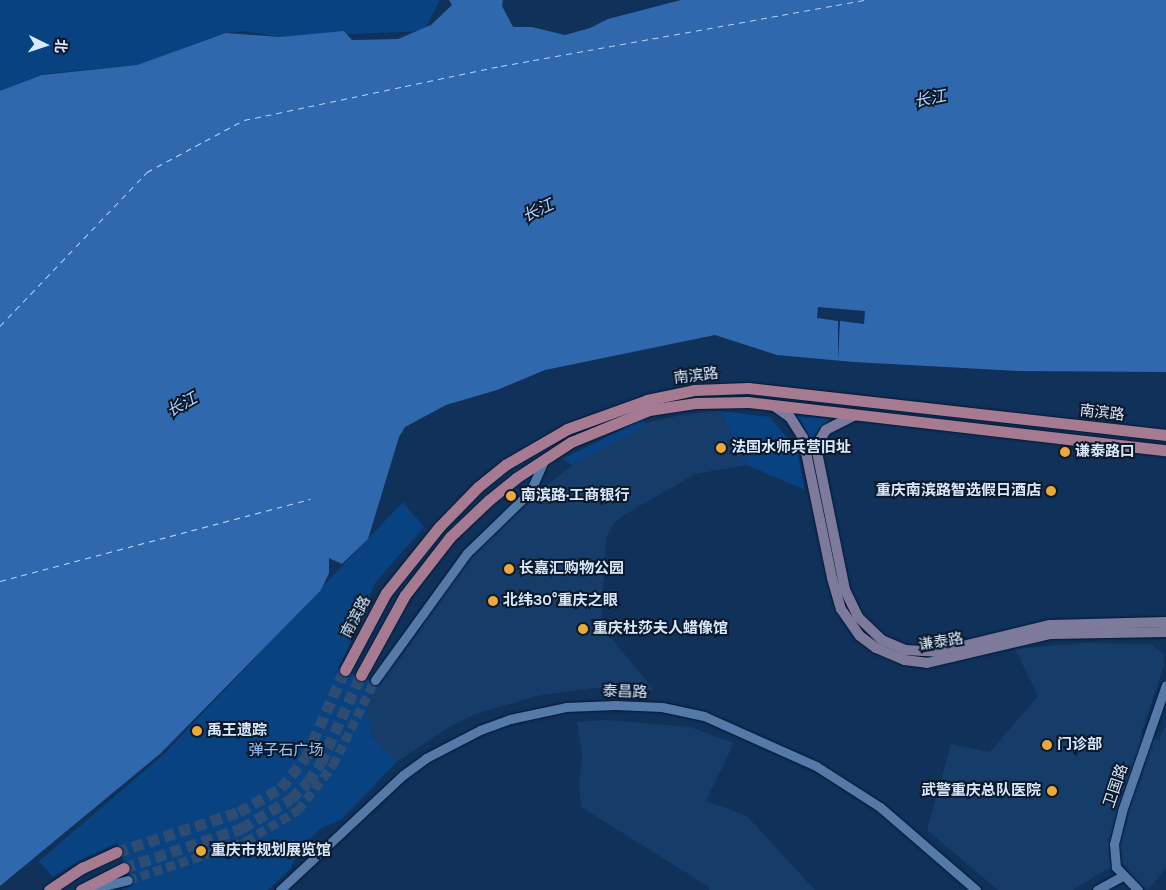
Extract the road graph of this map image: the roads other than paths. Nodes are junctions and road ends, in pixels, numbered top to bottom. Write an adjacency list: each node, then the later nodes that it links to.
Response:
1 (773, 405): 2 (main road, 南滨路); 9 (main road, 南滨路); 11 (main road, 谦泰路)
2 (855, 415): 5 (main road, 南滨路); 10 (main road, 谦泰路)
3 (1013, 418): 4 (main road, 南滨路); 5 (main road); 12 (main road, 南滨路)
4 (1134, 432): 6 (main road, 南滨路); 7 (main road)
5 (1020, 434): 7 (main road, 南滨路)
6 (1166, 435)
7 (1061, 439): 8 (main road, 南滨路)
8 (1166, 450)
9 (546, 457): 13 (main road, 南滨路); 14 (street)
10 (1166, 622)
11 (1166, 632)
12 (345, 670)
13 (361, 675)
14 (375, 680)
15 (1166, 686): 18 (street, 卫国路)
16 (117, 852): 20 (main road)
17 (124, 868): 23 (main road)
18 (1122, 876): 27 (street); 28 (street)
19 (128, 880): 24 (street)
20 (60, 882): 21 (main road); 22 (main road)
21 (50, 890)
22 (70, 890)
23 (81, 890)
24 (85, 890)
25 (280, 890): 26 (street, 泰昌路)
26 (976, 890)
27 (1097, 890)
28 (1138, 890)

